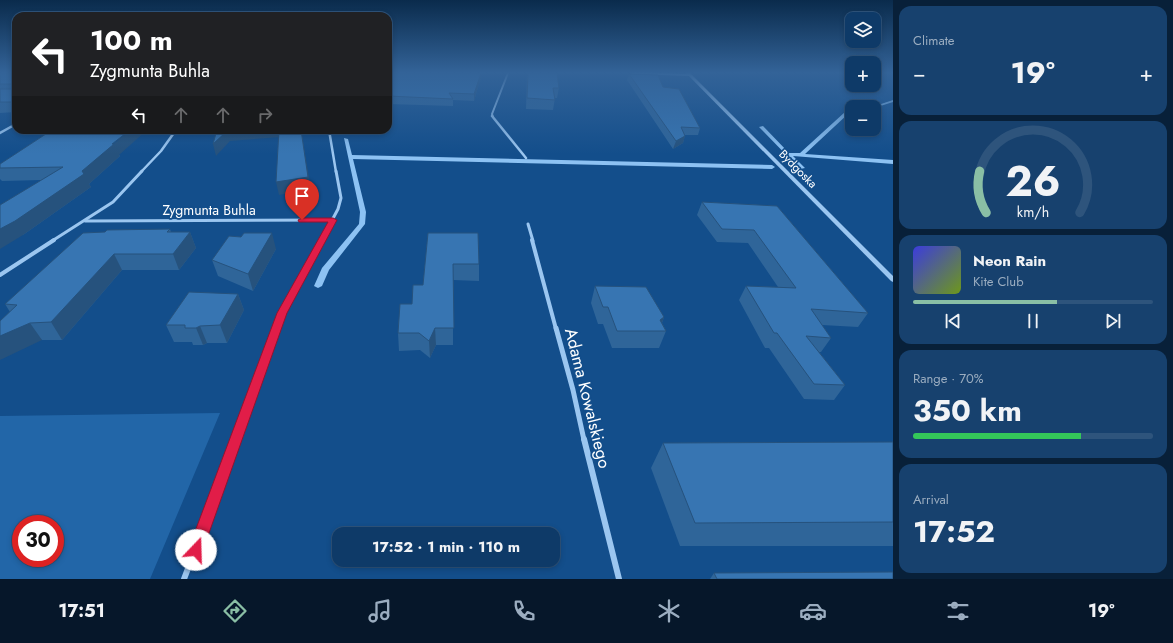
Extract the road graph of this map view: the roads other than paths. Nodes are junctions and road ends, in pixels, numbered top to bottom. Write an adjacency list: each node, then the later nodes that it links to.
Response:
1 (497, 100): 7 (street)
2 (715, 100): 12 (street, Bydgoska)
3 (12, 126): 4 (street)
4 (0, 133)
5 (173, 134): 9 (street)
6 (330, 134): 8 (street)
7 (526, 158)
8 (333, 220): 9 (street, Zygmunta Buhla); 13 (street)
9 (85, 221): 11 (street)
10 (528, 224): 14 (street, Adama Kowalskiego)
11 (0, 275)
12 (893, 280)
13 (184, 579)
14 (619, 579)

